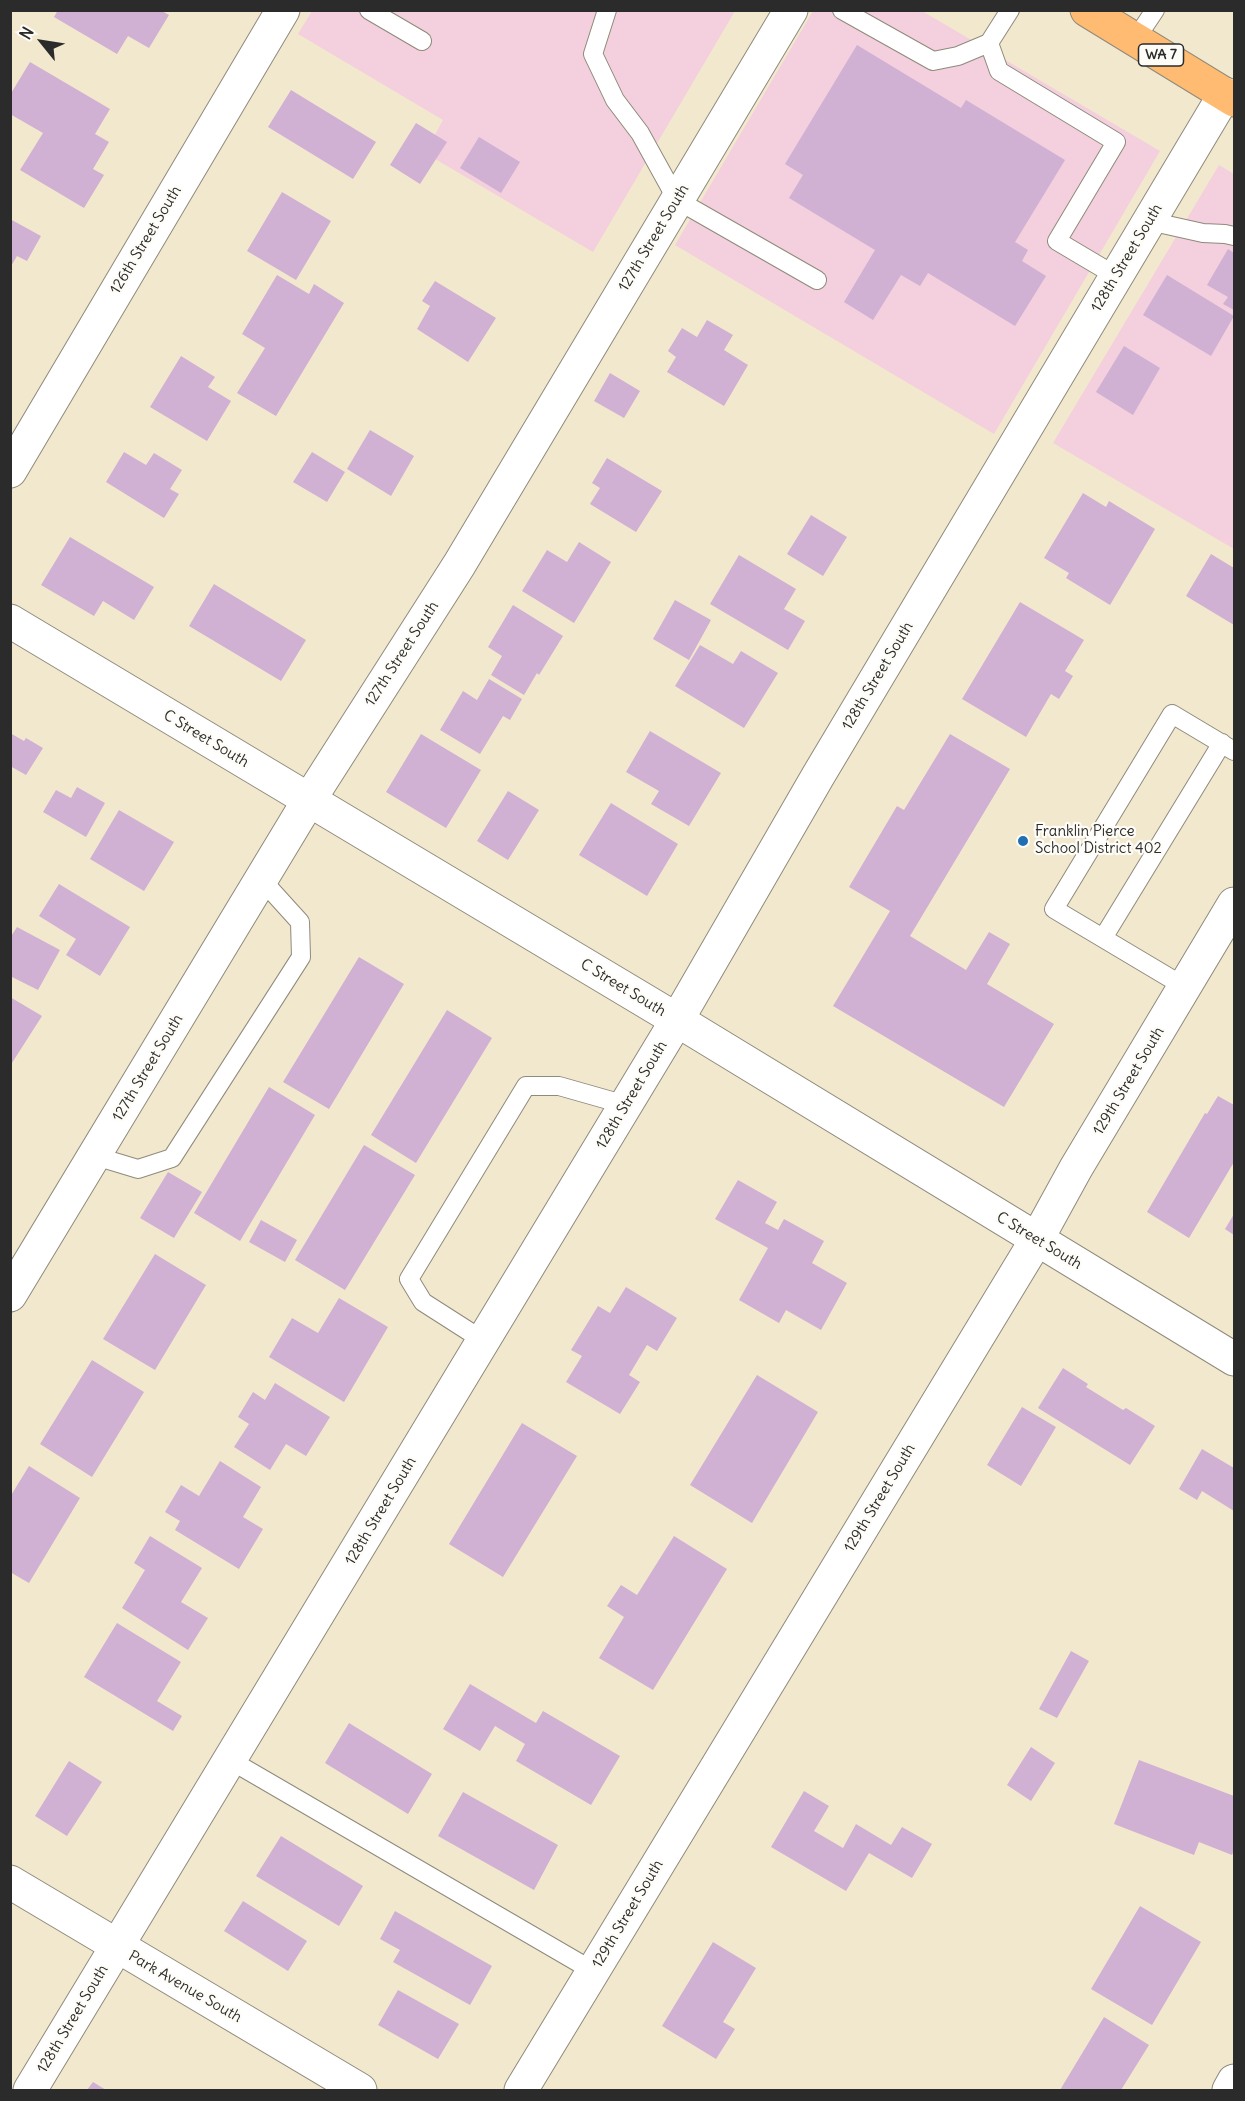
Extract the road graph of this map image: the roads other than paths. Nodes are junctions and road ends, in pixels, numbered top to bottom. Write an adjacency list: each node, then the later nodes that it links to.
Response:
1 (283, 10): 18 (street, 126th Street South)
2 (369, 10): 10 (lane)
3 (607, 10): 13 (lane)
4 (791, 10): 13 (street, 127th Street South)
5 (842, 10): 11 (lane)
6 (1010, 10): 11 (lane)
7 (1087, 10): 9 (main road, WA 7)
8 (1155, 10): 9 (lane)
9 (1135, 40): 12 (main road, WA 7)
10 (422, 41)
11 (989, 44): 16 (lane)
12 (1231, 92): 14 (street, 128th Street South)
13 (677, 200): 17 (lane); 21 (street, 127th Street South)
14 (1149, 221): 15 (lane); 16 (street, 128th Street South)
15 (1234, 236)
16 (1116, 276): 26 (street, 128th Street South)
17 (817, 280)
18 (10, 471)
19 (10, 621): 21 (street, C Street South)
20 (1228, 747): 24 (lane); 24 (lane)
21 (309, 800): 22 (street, 127th Street South); 26 (street, C Street South)
22 (261, 879): 28 (street, 127th Street South); 28 (lane)
23 (1234, 903): 25 (street, 129th Street South)
24 (1103, 938): 25 (lane)
25 (1185, 987): 29 (street, 129th Street South)
26 (677, 1020): 27 (street, 128th Street South); 29 (street, C Street South)
27 (626, 1105): 31 (street, 128th Street South); 31 (lane)
28 (95, 1156): 30 (street, 127th Street South)
29 (1037, 1239): 32 (street, C Street South); 36 (street, 129th Street South)
30 (10, 1295)
31 (484, 1341): 33 (street, 128th Street South)
32 (1234, 1359)
33 (230, 1760): 35 (street, 128th Street South); 36 (lane)
34 (10, 1882): 35 (street, Park Avenue South)
35 (116, 1946): 38 (street, 128th Street South); 39 (street, Park Avenue South)
36 (593, 1971): 40 (street, 129th Street South)
37 (1234, 2081): 41 (street)
38 (30, 2091)
39 (360, 2091)
40 (521, 2091)
41 (1229, 2091)

